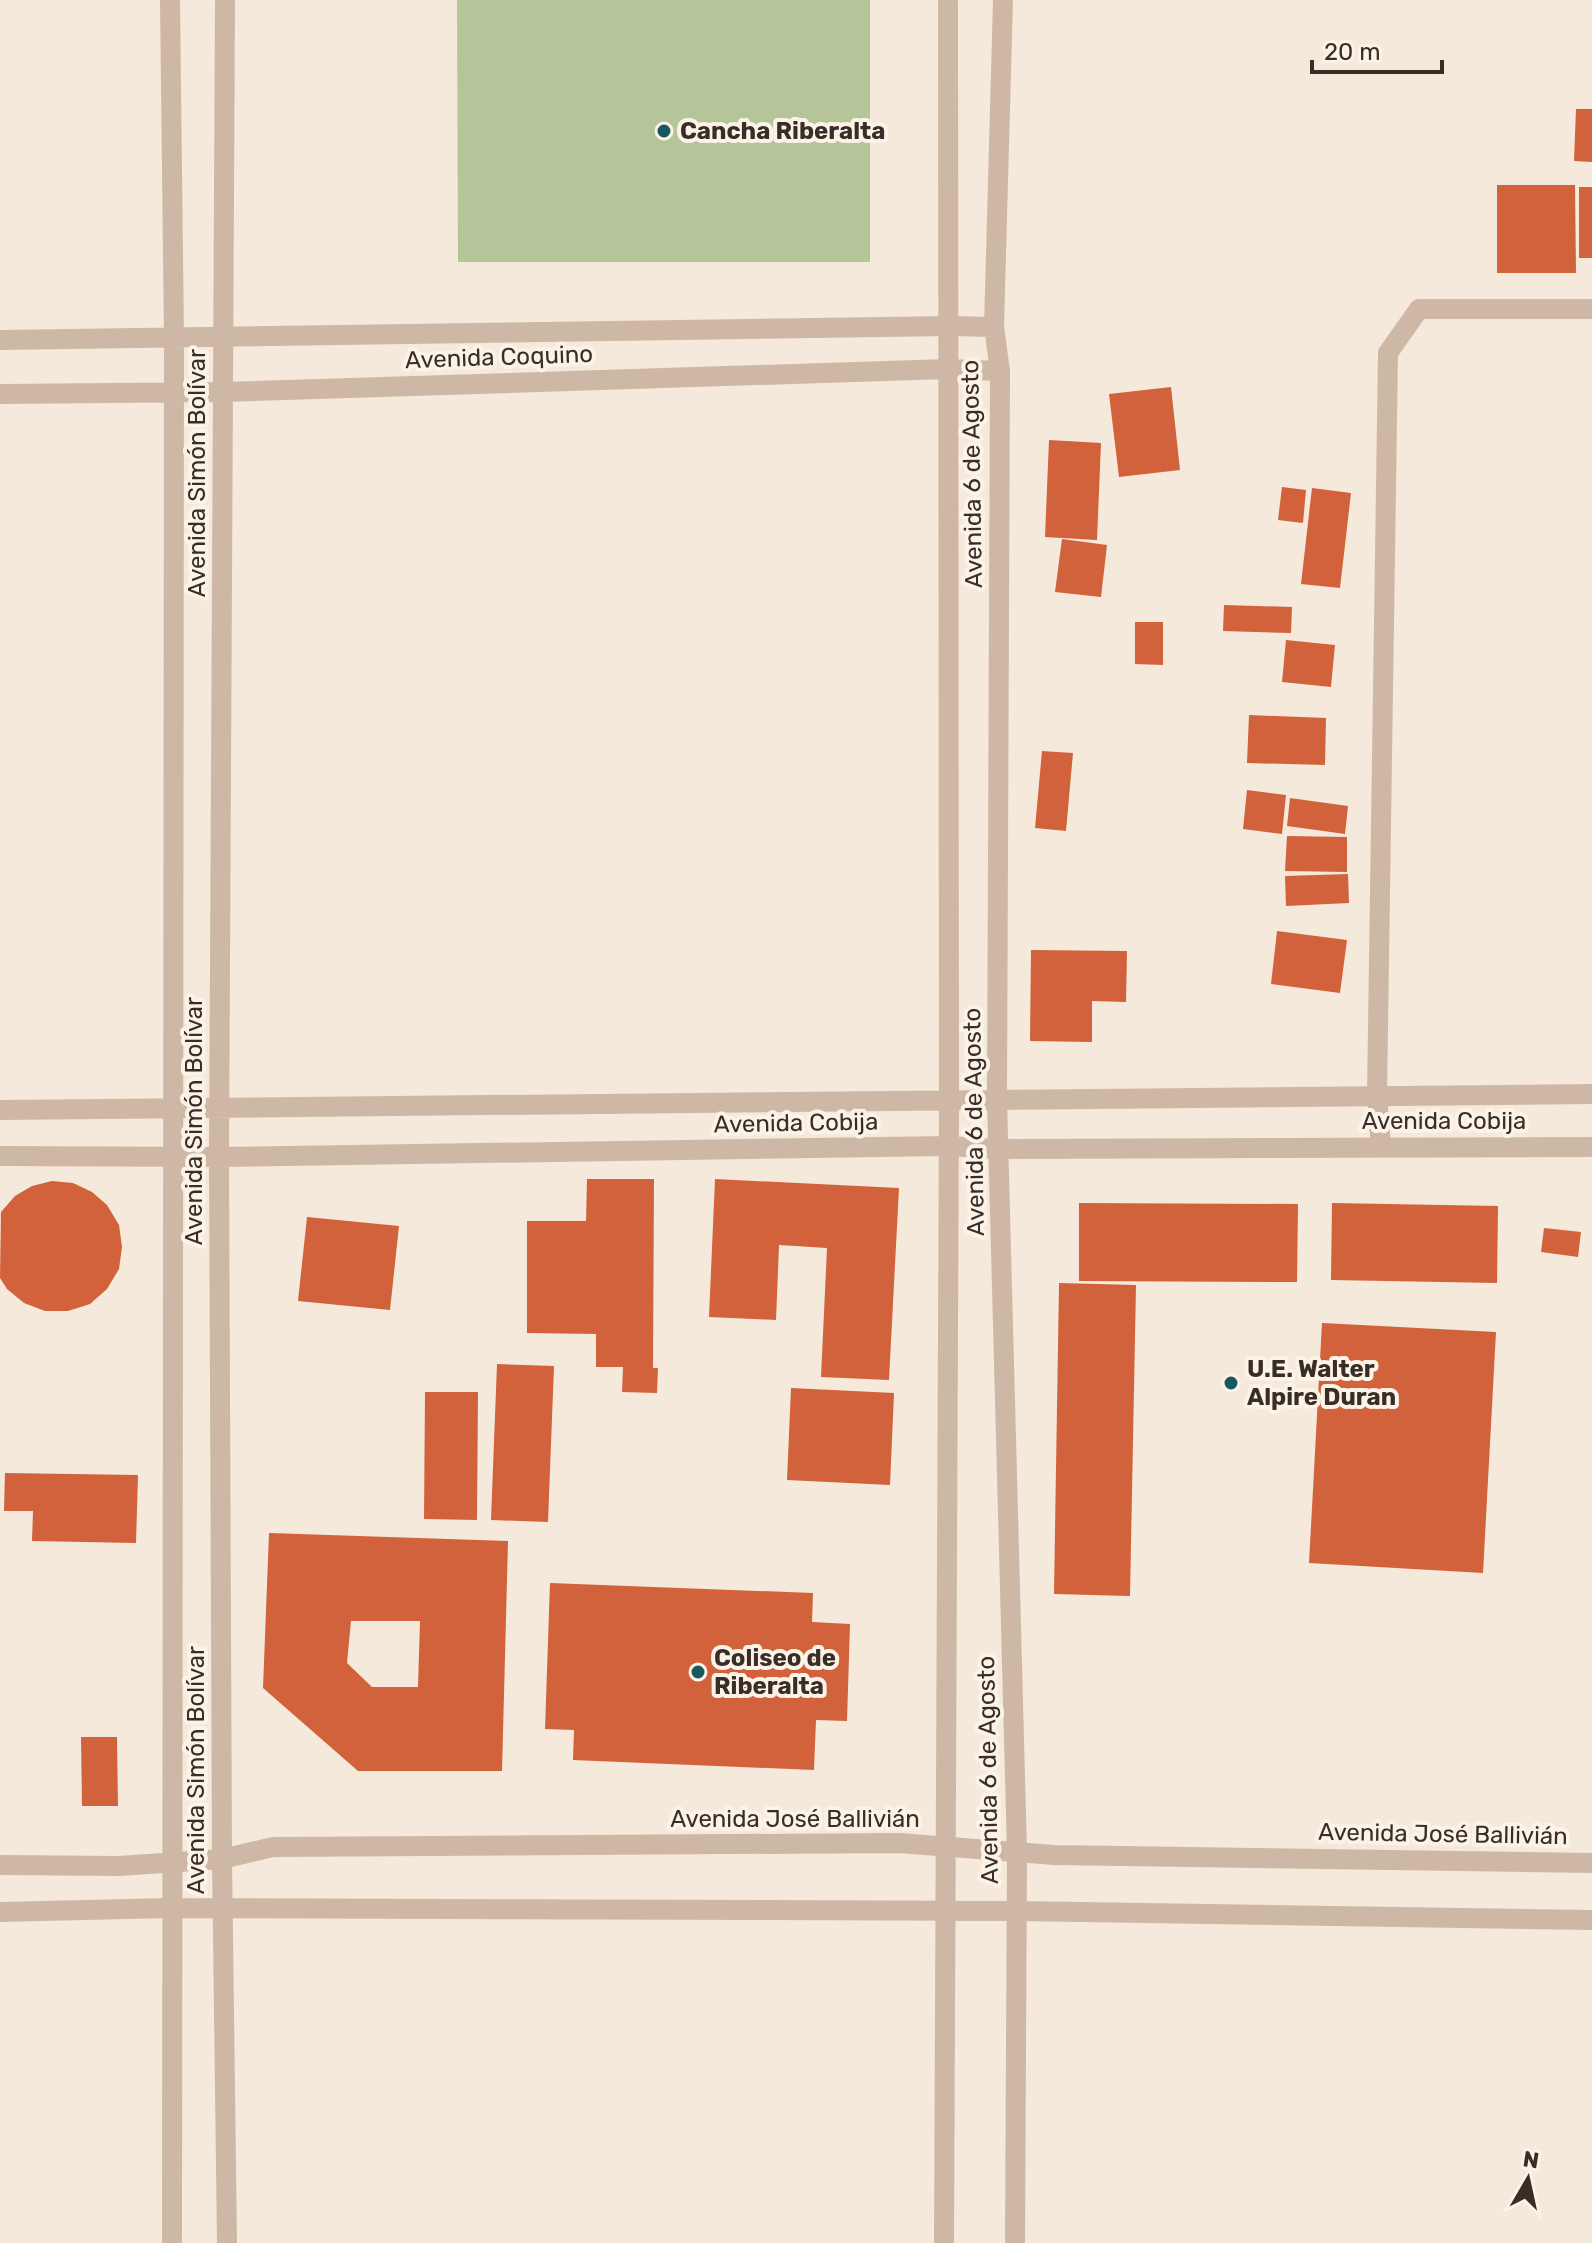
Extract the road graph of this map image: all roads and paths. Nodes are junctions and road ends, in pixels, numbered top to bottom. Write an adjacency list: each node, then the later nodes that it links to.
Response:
1 (170, 0): 9 (street, Avenida Simón Bolívar)
2 (225, 0): 8 (street, Avenida Simón Bolívar)
3 (948, 0): 6 (street, Avenida 6 de Agosto)
4 (1003, 0): 7 (street, Avenida 6 de Agosto)
5 (1592, 309): 17 (street)
6 (950, 326): 7 (street, Avenida Coquino); 8 (street, Avenida Coquino); 11 (street, Avenida 6 de Agosto)
7 (994, 327): 12 (street, Avenida 6 de Agosto)
8 (223, 338): 9 (street, Avenida Coquino); 13 (street, Avenida Simón Bolívar)
9 (174, 339): 10 (street, Avenida Coquino); 14 (street, Avenida Simón Bolívar)
10 (0, 340)
11 (948, 369): 12 (street, Avenida Coquino); 13 (street, Avenida Coquino); 19 (street, Avenida 6 de Agosto)
12 (1000, 371): 18 (street, Avenida 6 de Agosto)
13 (224, 392): 14 (street, Avenida Coquino); 21 (street, Avenida Simón Bolívar)
14 (174, 393): 15 (street, Avenida Coquino); 20 (street, Avenida Simón Bolívar)
15 (0, 394)
16 (1592, 1094): 17 (street, Avenida Cobija)
17 (1377, 1095): 18 (street, Avenida Cobija); 24 (street)
18 (997, 1099): 19 (street, Avenida Cobija); 26 (street, Avenida 6 de Agosto)
19 (949, 1102): 21 (street, Avenida Cobija); 23 (street, Avenida 6 de Agosto)
20 (174, 1108): 21 (street, Avenida Cobija); 22 (street, Avenida Cobija); 28 (street, Avenida Simón Bolívar)
21 (220, 1108): 29 (street, Avenida Simón Bolívar)
22 (0, 1110)
23 (948, 1146): 26 (street, Avenida Cobija); 29 (street, Avenida Cobija); 30 (street, Avenida 6 de Agosto)
24 (1381, 1147): 25 (street, Avenida Cobija); 26 (street, Avenida Cobija)
25 (1592, 1147)
26 (999, 1149): 31 (street, Avenida 6 de Agosto)
27 (0, 1156): 28 (street, Avenida Cobija)
28 (173, 1156): 29 (street, Avenida Cobija); 33 (street, Avenida Simón Bolívar)
29 (219, 1157): 32 (street, Avenida Simón Bolívar)
30 (946, 1847): 31 (street, Avenida José Ballivián); 32 (street, Avenida José Ballivián); 40 (street, Avenida 6 de Agosto)
31 (1017, 1852): 34 (street, Avenida José Ballivián); 38 (street, Avenida 6 de Agosto)
32 (222, 1859): 33 (street, Avenida José Ballivián); 37 (street, Avenida Simón Bolívar)
33 (171, 1861): 35 (street, Avenida José Ballivián); 36 (street, Avenida Simón Bolívar)
34 (1592, 1863)
35 (0, 1865)
36 (171, 1908): 37 (street); 39 (street); 42 (street, Avenida Simón Bolívar)
37 (223, 1909): 40 (street); 43 (street, Avenida Simón Bolívar)
38 (1017, 1911): 40 (street); 41 (street); 45 (street, Avenida 6 de Agosto)
39 (0, 1912)
40 (945, 1913): 44 (street, Avenida 6 de Agosto)
41 (1592, 1920)
42 (172, 2243)
43 (227, 2243)
44 (944, 2243)
45 (1015, 2243)

